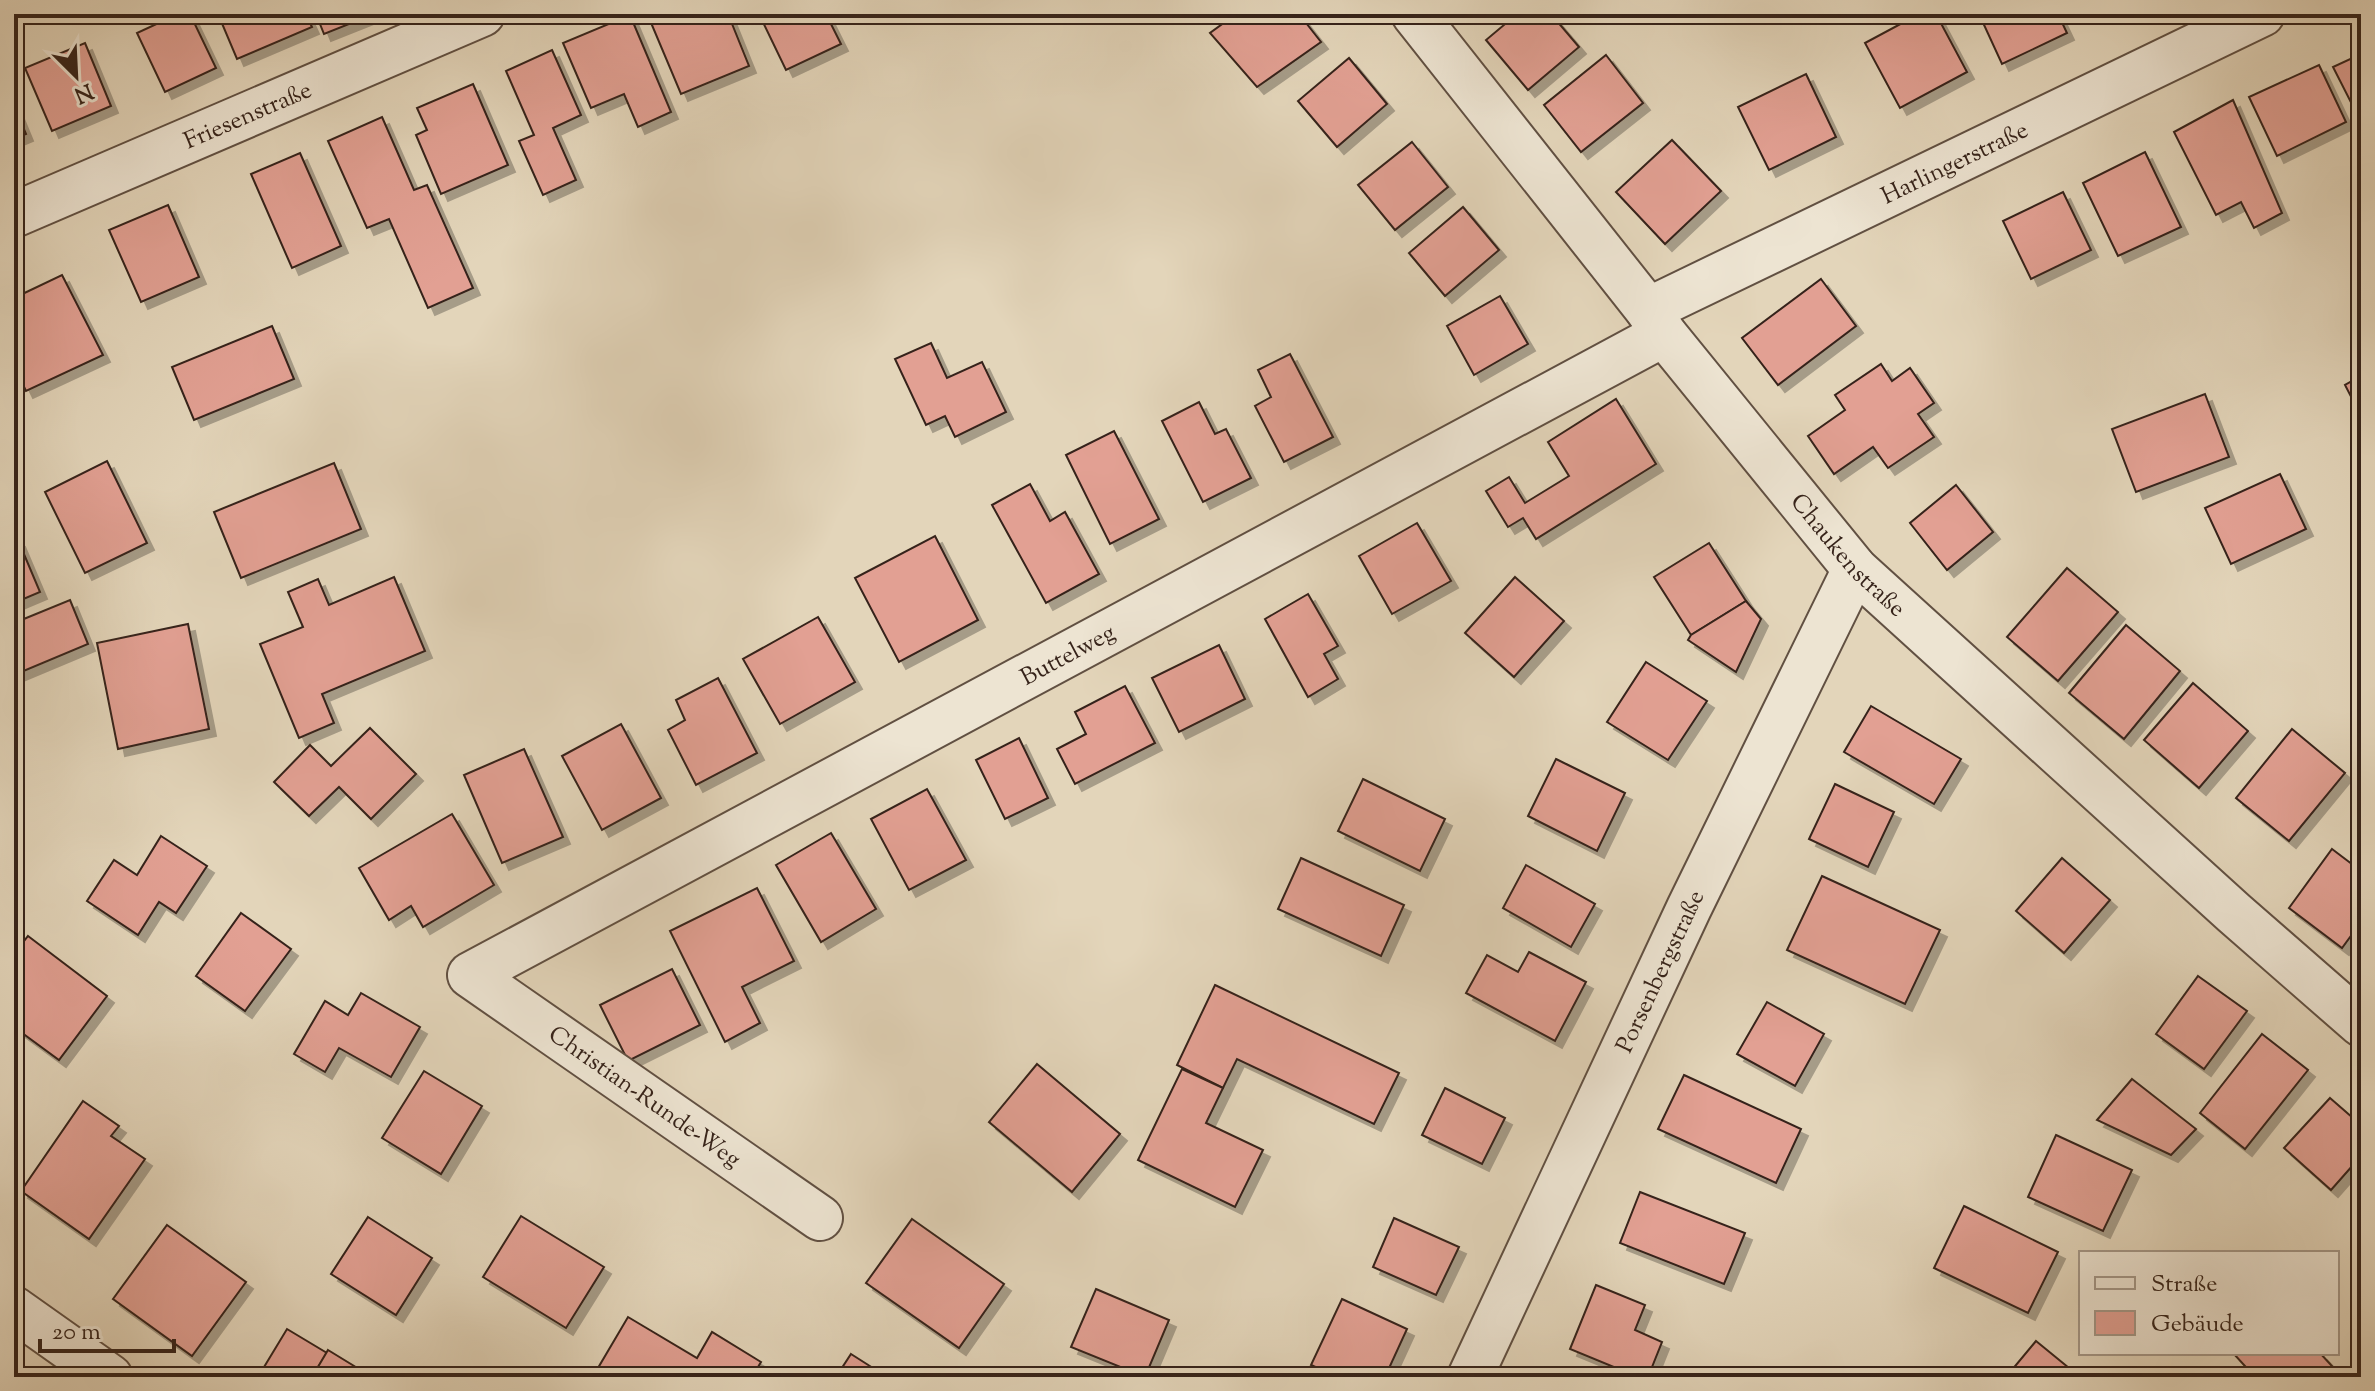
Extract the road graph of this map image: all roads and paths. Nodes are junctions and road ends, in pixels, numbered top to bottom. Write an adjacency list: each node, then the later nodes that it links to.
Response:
1 (482, 14): 4 (street, Friesenstraße)
2 (1414, 14): 5 (street, Chaukenstraße)
3 (2262, 14): 5 (street, Harlingerstraße)
4 (14, 215)
5 (1656, 322): 6 (street, Chaukenstraße); 7 (street, Buttelweg)
6 (1855, 569): 8 (street, Chaukenstraße); 12 (street, Porsenbergstraße)
7 (470, 975): 9 (street, Christian-Runde-Weg)
8 (2361, 1024)
9 (820, 1218)
10 (14, 1309): 11 (street)
11 (110, 1377)
12 (1470, 1377)

